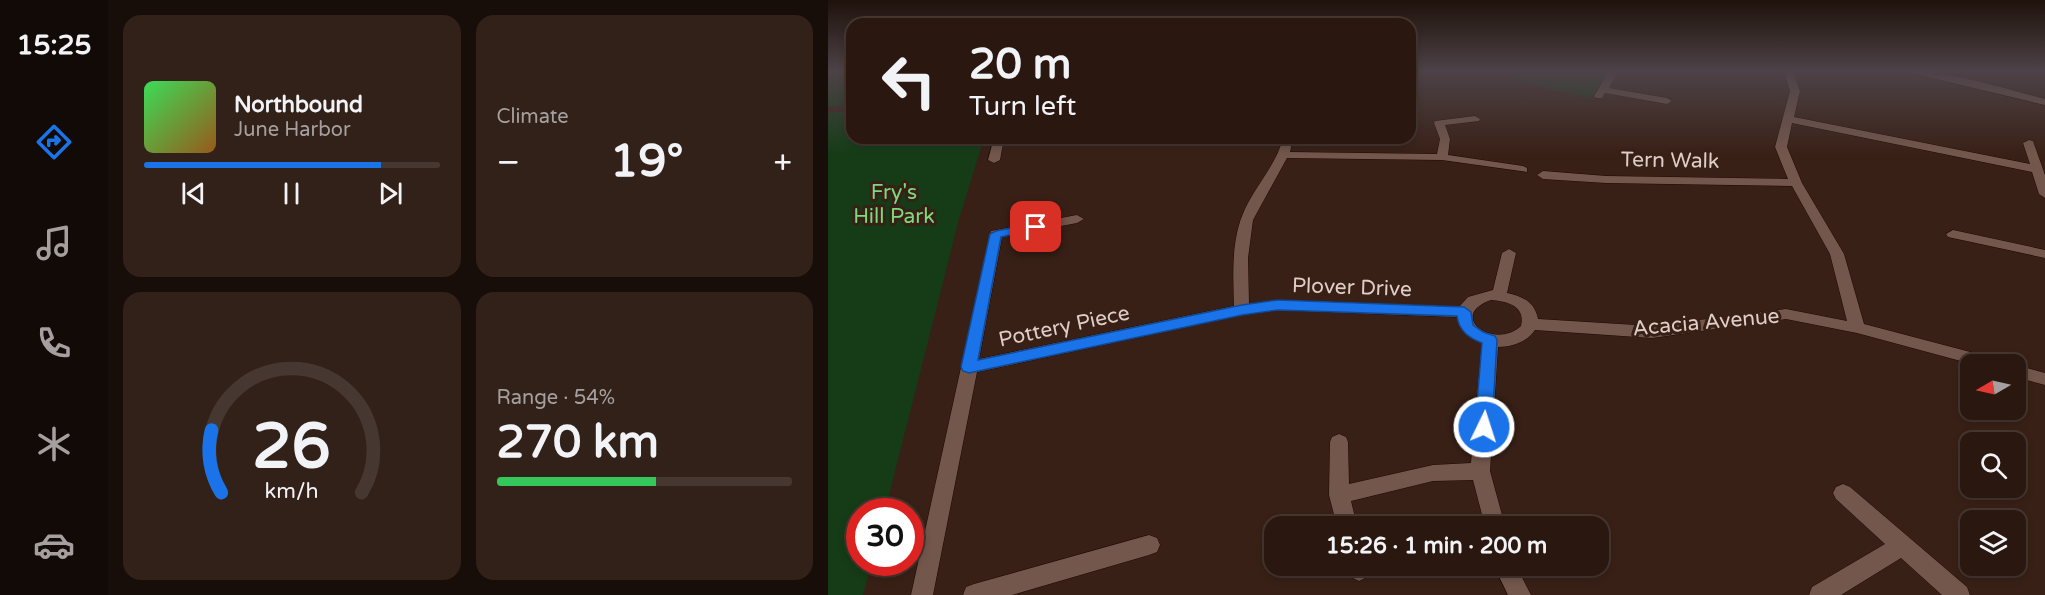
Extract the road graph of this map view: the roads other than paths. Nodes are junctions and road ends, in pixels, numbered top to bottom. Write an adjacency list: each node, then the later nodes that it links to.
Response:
1 (1649, 99): 3 (street)
2 (1793, 99): 5 (street)
3 (1668, 101)
4 (1475, 119): 10 (street)
5 (1788, 119): 12 (street); 15 (street)
6 (2030, 143): 12 (street)
7 (998, 144): 11 (street)
8 (1287, 144): 9 (street)
9 (1285, 155): 10 (street); 22 (street)
10 (1442, 157): 13 (street)
11 (994, 160)
12 (2037, 169): 16 (street)
13 (1523, 170)
14 (1543, 175): 15 (street, Tern Walk)
15 (1796, 183): 25 (street)
16 (2045, 194)
17 (1077, 219): 28 (street, Pottery Piece)
18 (1953, 234): 20 (street)
19 (1509, 253): 21 (street)
20 (2045, 254)
21 (1499, 296): 23 (street); 24 (street)
22 (1242, 310): 23 (street, Plover Drive); 28 (street, Pottery Piece)
23 (1464, 312): 26 (street)
24 (1530, 324): 25 (street, Acacia Avenue); 26 (street)
25 (1857, 328): 27 (street, Acacia Avenue)
26 (1490, 340): 32 (street)
27 (1960, 355)
28 (969, 367): 40 (street)
29 (2026, 374): 30 (street)
30 (2045, 379)
31 (1339, 442): 34 (street)
32 (1480, 471): 34 (street); 36 (street)
33 (1843, 493): 38 (street)
34 (1339, 495): 35 (street)
35 (1344, 516)
36 (1492, 516)
37 (1149, 545): 41 (street)
38 (1902, 545): 43 (street); 44 (street)
39 (1509, 576): 42 (street)
40 (922, 595)
41 (974, 595)
42 (1520, 595)
43 (1820, 595)
44 (1959, 595)

